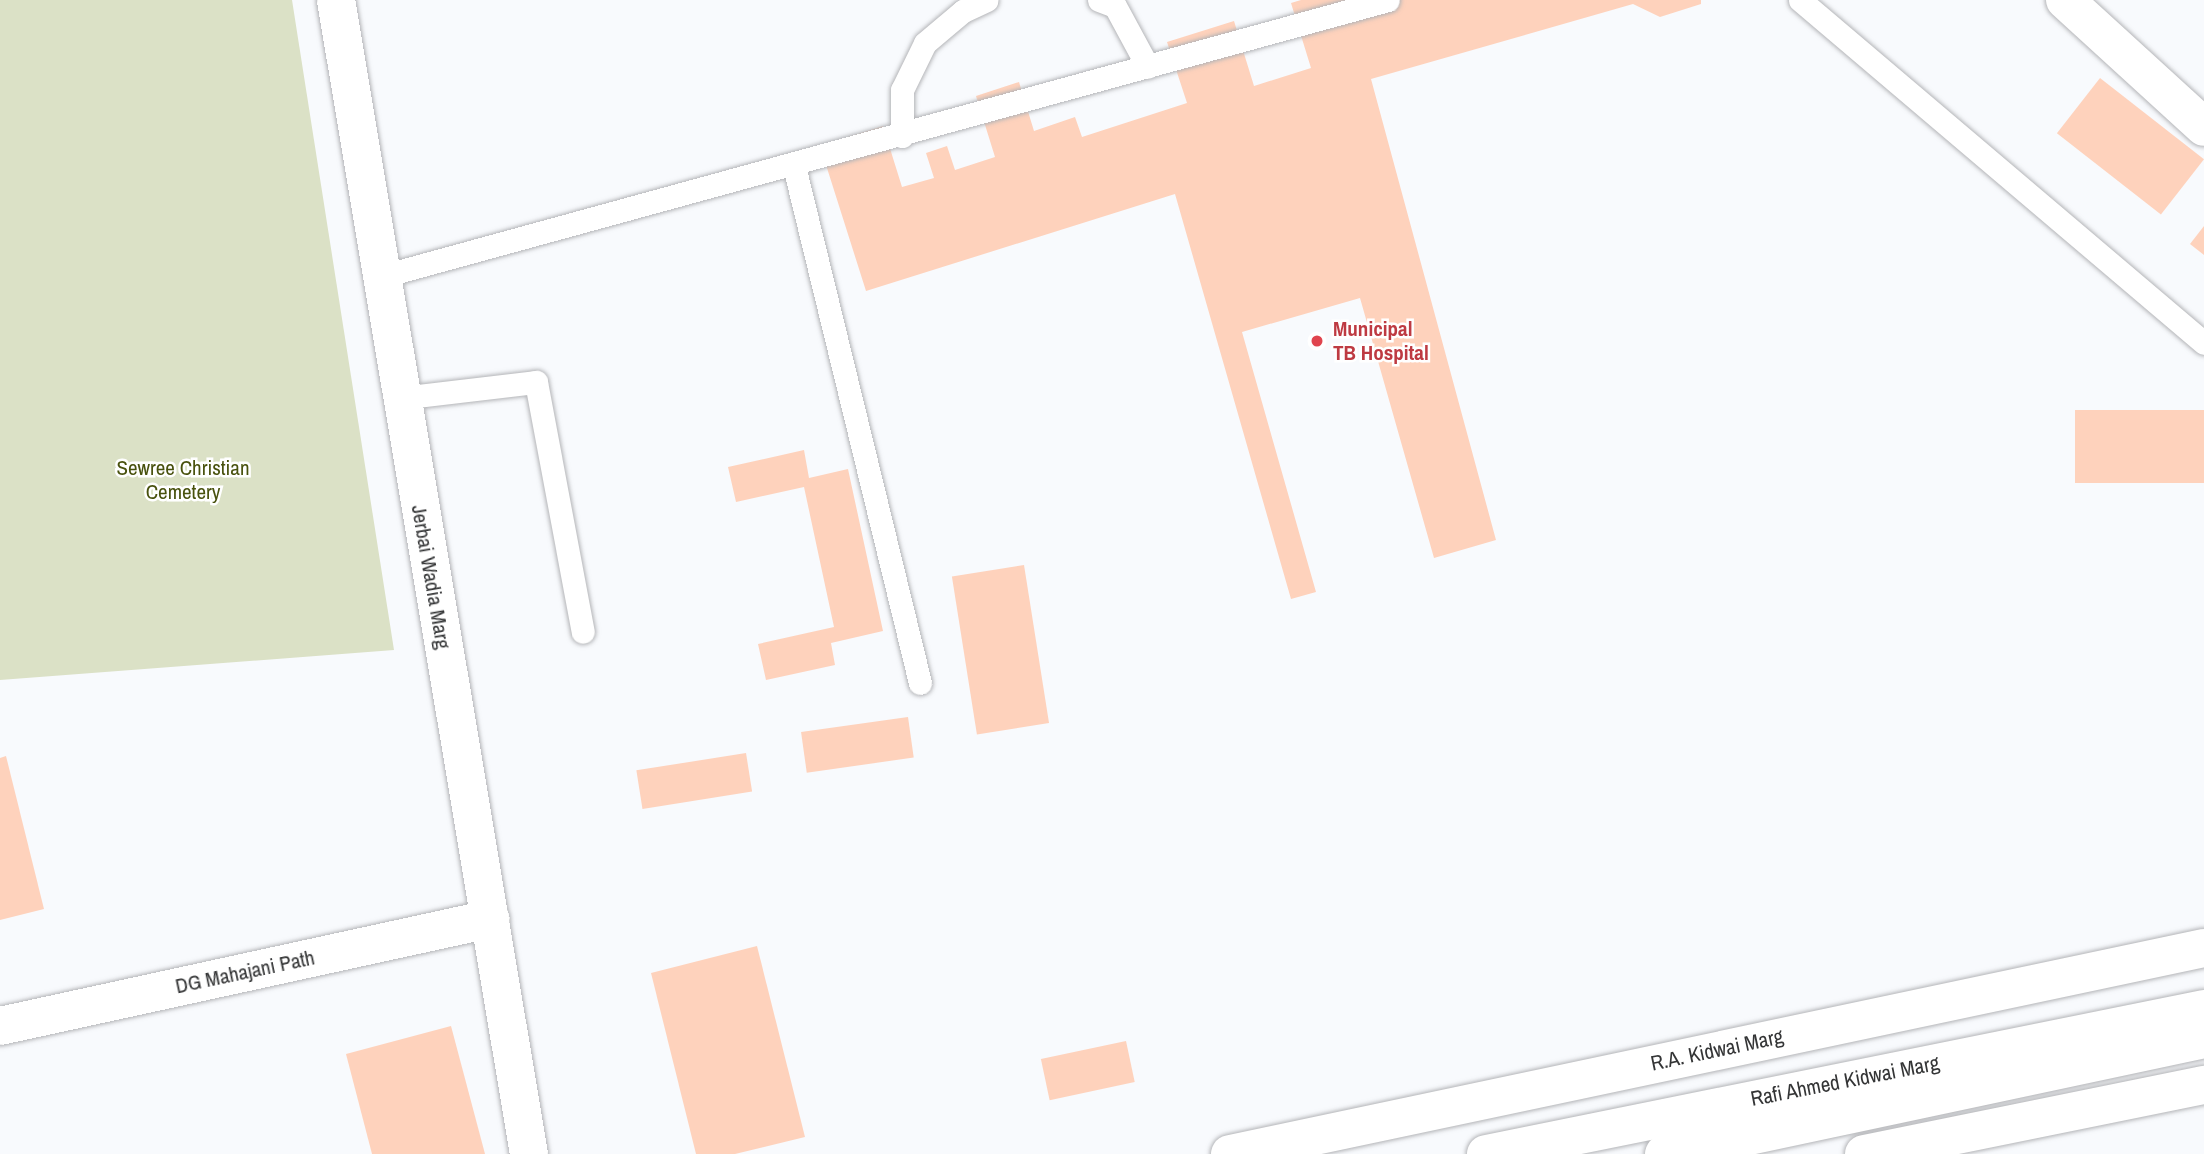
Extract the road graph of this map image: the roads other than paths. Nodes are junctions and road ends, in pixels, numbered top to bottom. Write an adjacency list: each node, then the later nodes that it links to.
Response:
1 (336, 0): 11 (main road, Jerbai Wadia Marg)
2 (987, 0): 9 (lane)
3 (1099, 0): 7 (lane)
4 (1388, 0): 7 (lane)
5 (1800, 0): 12 (lane)
6 (2065, 0): 8 (main road)
7 (1148, 67): 9 (lane)
8 (2204, 127)
9 (902, 136): 10 (lane)
10 (794, 166): 11 (lane); 15 (lane)
11 (379, 277): 13 (main road, Jerbai Wadia Marg)
12 (2204, 344)
13 (400, 398): 14 (lane); 16 (main road, Jerbai Wadia Marg)
14 (583, 632)
15 (920, 683)
16 (490, 919): 19 (main road, DG Mahajani Path); 22 (main road, Jerbai Wadia Marg)
17 (2204, 948): 23 (main road, R.A. Kidwai Marg)
18 (2204, 1009): 24 (main road, Rafi Ahmed Kidwai Marg)
19 (0, 1026)
20 (2204, 1040): 25 (main road)
21 (2204, 1085): 26 (main road)
22 (529, 1154)
23 (1230, 1154)
24 (1486, 1154)
25 (1664, 1154)
26 (1864, 1154)

